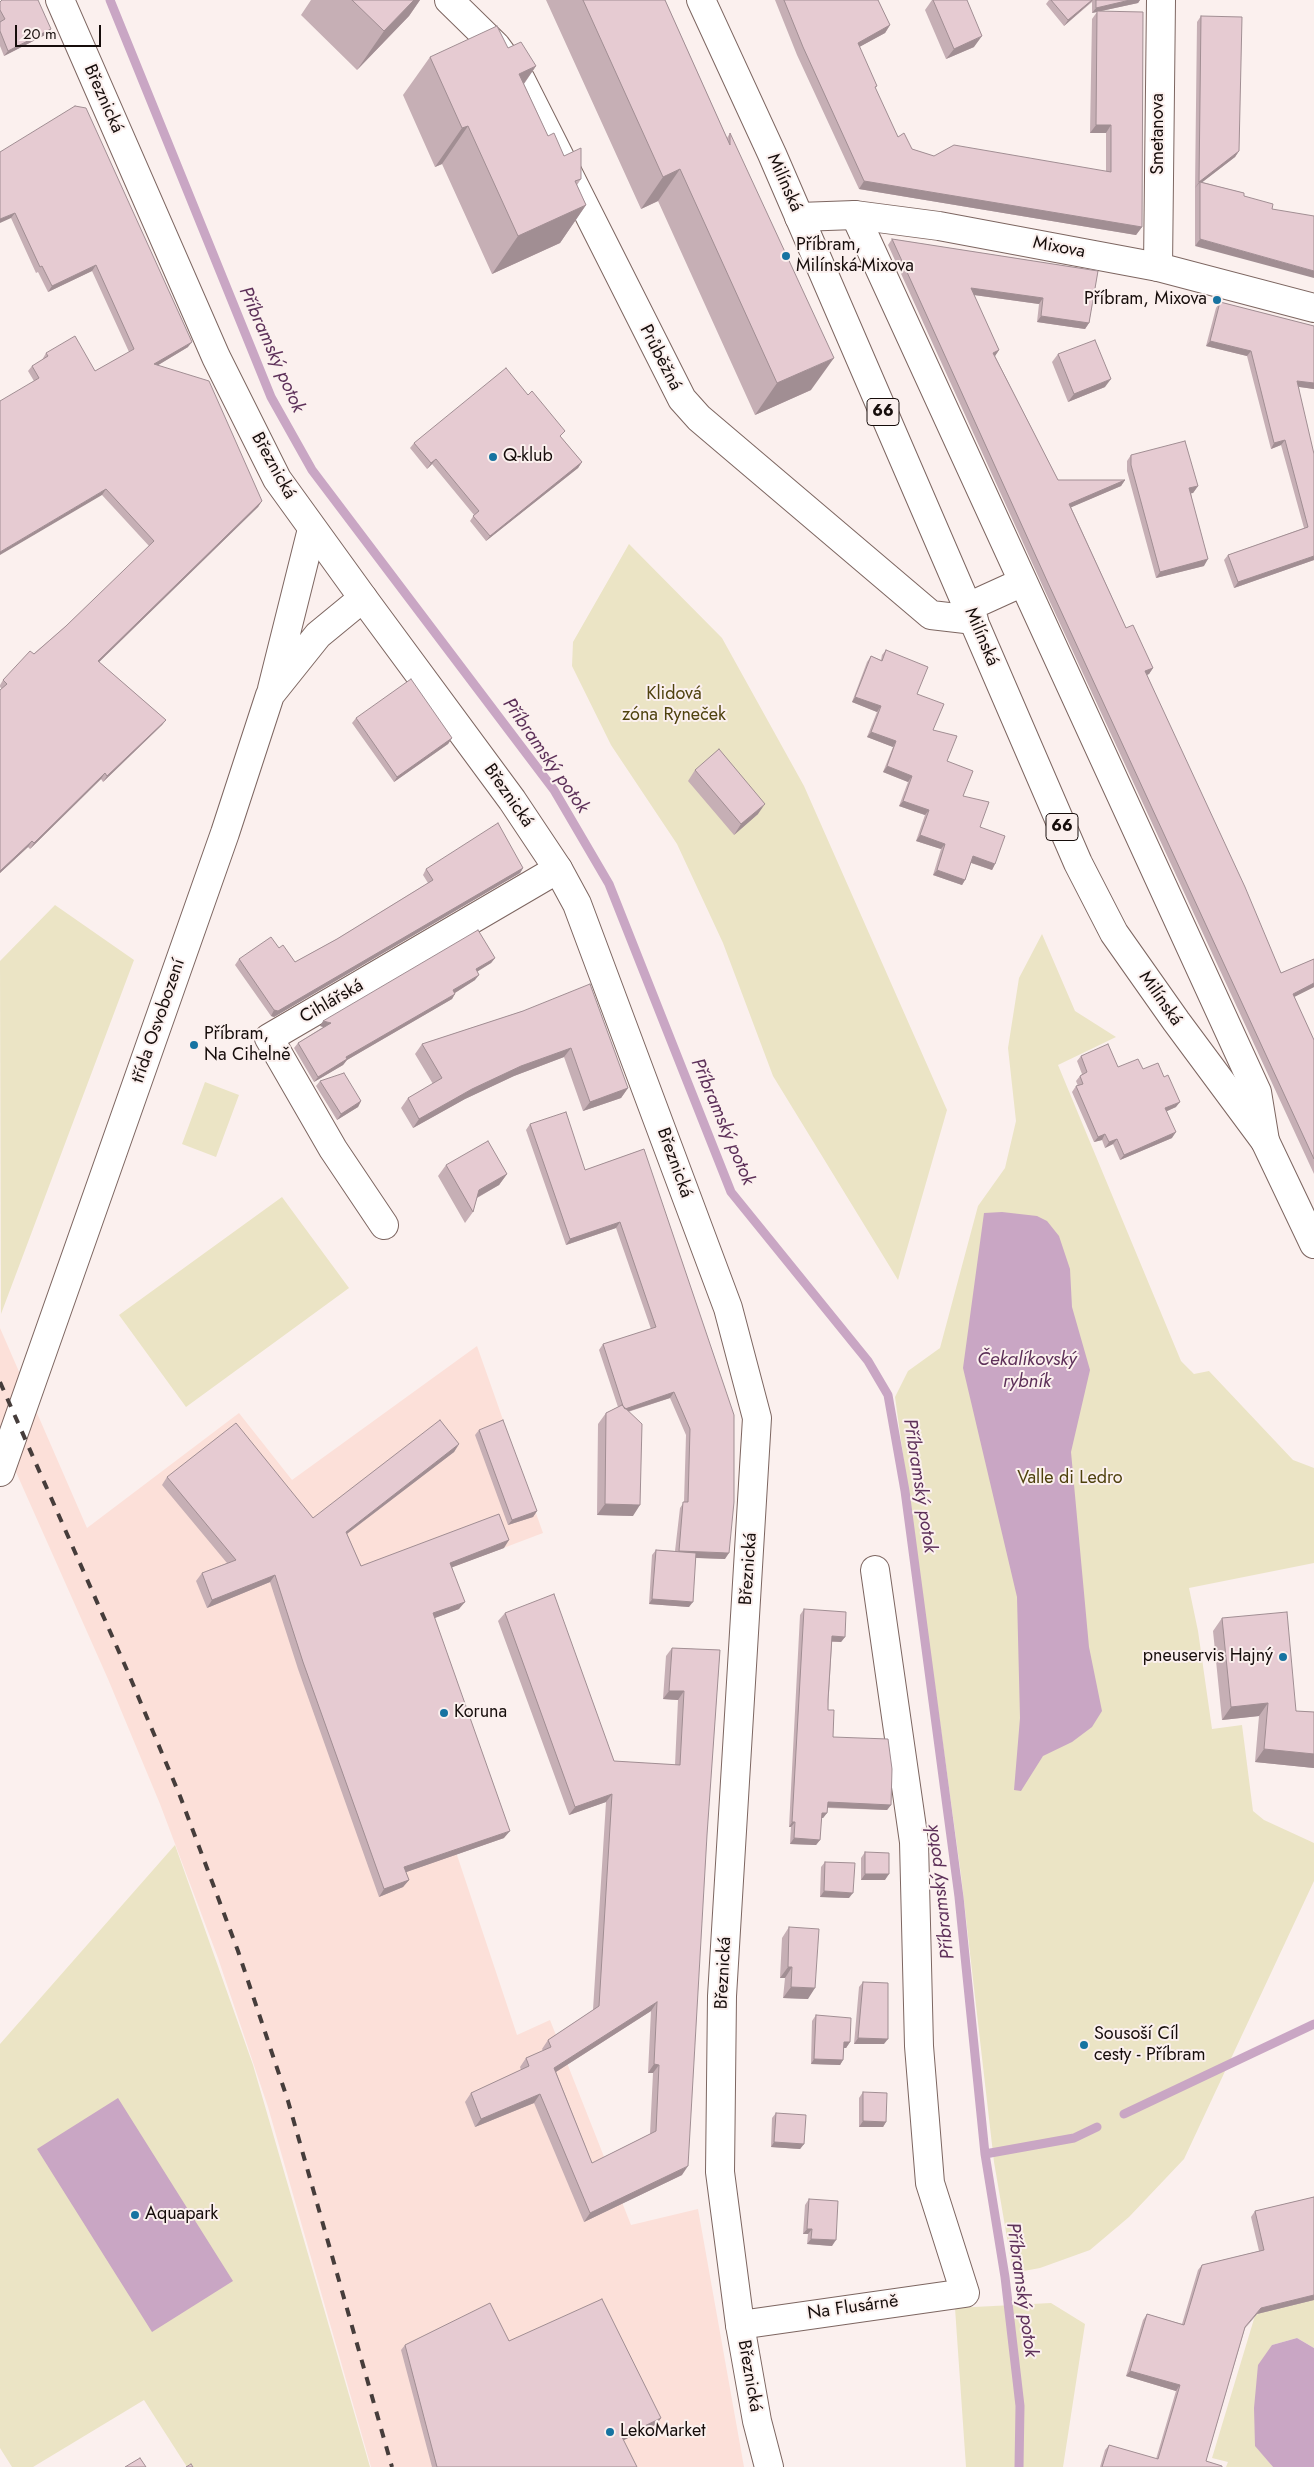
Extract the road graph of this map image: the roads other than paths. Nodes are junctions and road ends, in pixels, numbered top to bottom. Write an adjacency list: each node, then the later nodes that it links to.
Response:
1 (60, 0): 9 (street, Březnická)
2 (450, 0): 12 (street, Průběžná)
3 (701, 0): 6 (street, Milínská / 66)
4 (1160, 0): 7 (street, Smetanova)
5 (855, 215): 6 (street, Mixova); 7 (street, Mixova); 10 (street)
6 (799, 217): 12 (street, Milínská / 66)
7 (1158, 267): 8 (street, Mixova)
8 (1314, 308)
9 (312, 529): 11 (street, Březnická); 13 (street)
10 (1023, 582): 12 (street); 15 (street)
11 (363, 598): 13 (street, třída Osvobození); 14 (street, Březnická)
12 (971, 613): 15 (street, Milínská / 66)
13 (270, 695): 18 (street, třída Osvobození)
14 (558, 869): 16 (street, Cihlářská); 20 (street, Březnická)
15 (1265, 1141): 17 (street, Milínská / 66)
16 (384, 1226)
17 (1314, 1244)
18 (0, 1472)
19 (875, 1570): 20 (street, Na Flusárně)
20 (740, 2325): 21 (street, Březnická)
21 (769, 2467)

